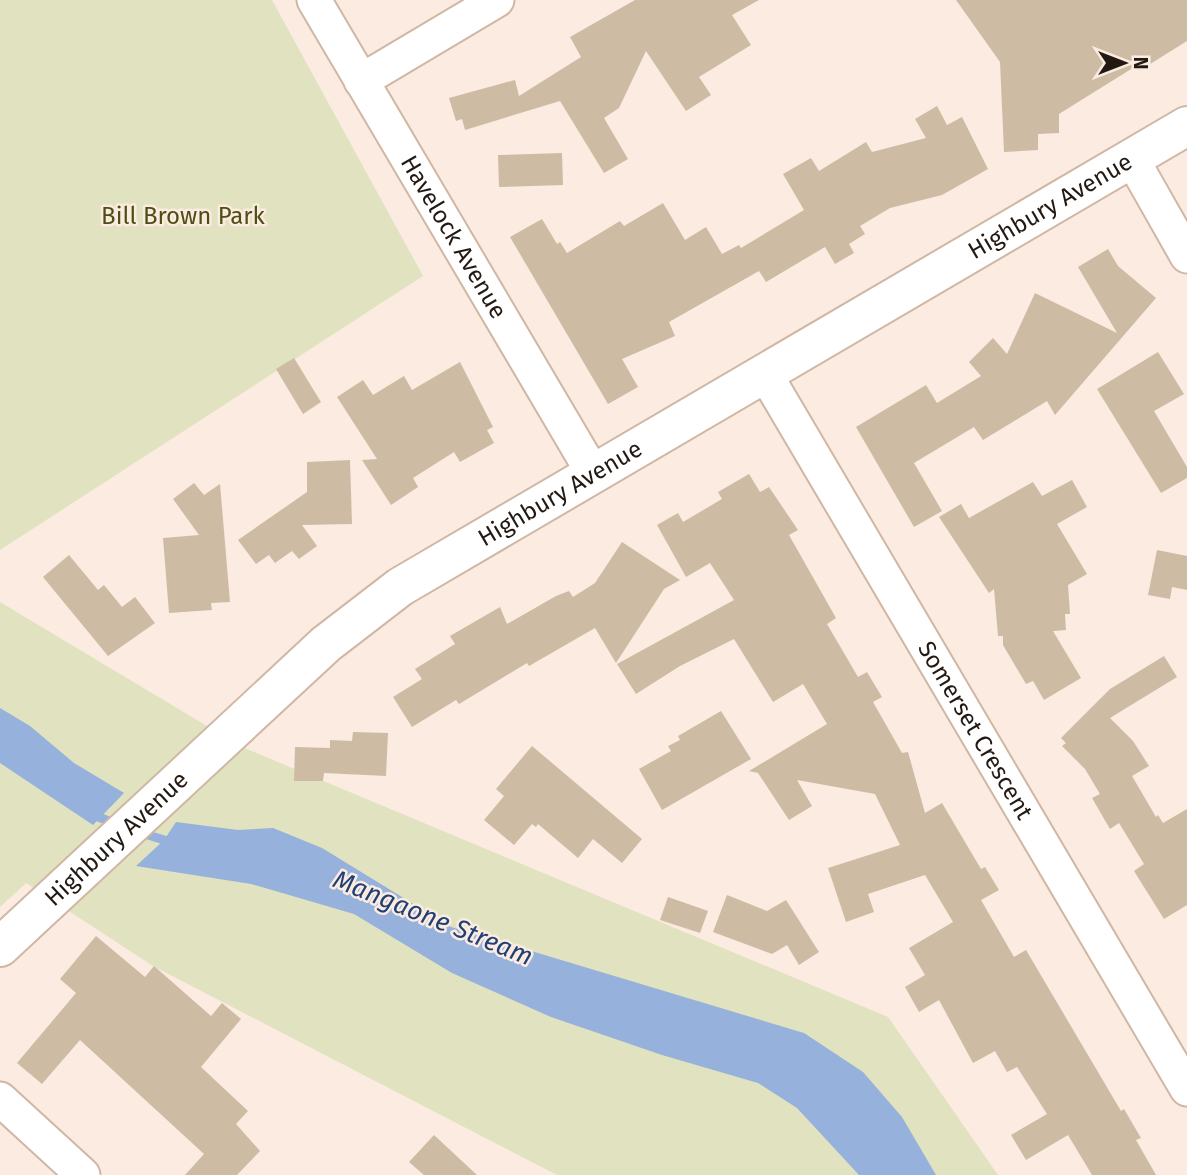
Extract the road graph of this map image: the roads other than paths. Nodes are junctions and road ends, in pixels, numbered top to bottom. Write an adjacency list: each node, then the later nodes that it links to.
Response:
1 (314, 0): 3 (street, Havelock Avenue)
2 (497, 0): 3 (street)
3 (361, 81): 8 (street, Havelock Avenue)
4 (1187, 126): 5 (street, Highbury Avenue)
5 (1132, 159): 6 (street); 7 (street, Highbury Avenue)
6 (1187, 256)
7 (764, 372): 8 (street, Highbury Avenue); 10 (street, Somerset Crescent)
8 (593, 473): 9 (street, Highbury Avenue)
9 (0, 947)
10 (1187, 1089)
11 (0, 1099): 12 (street)
12 (83, 1175)

